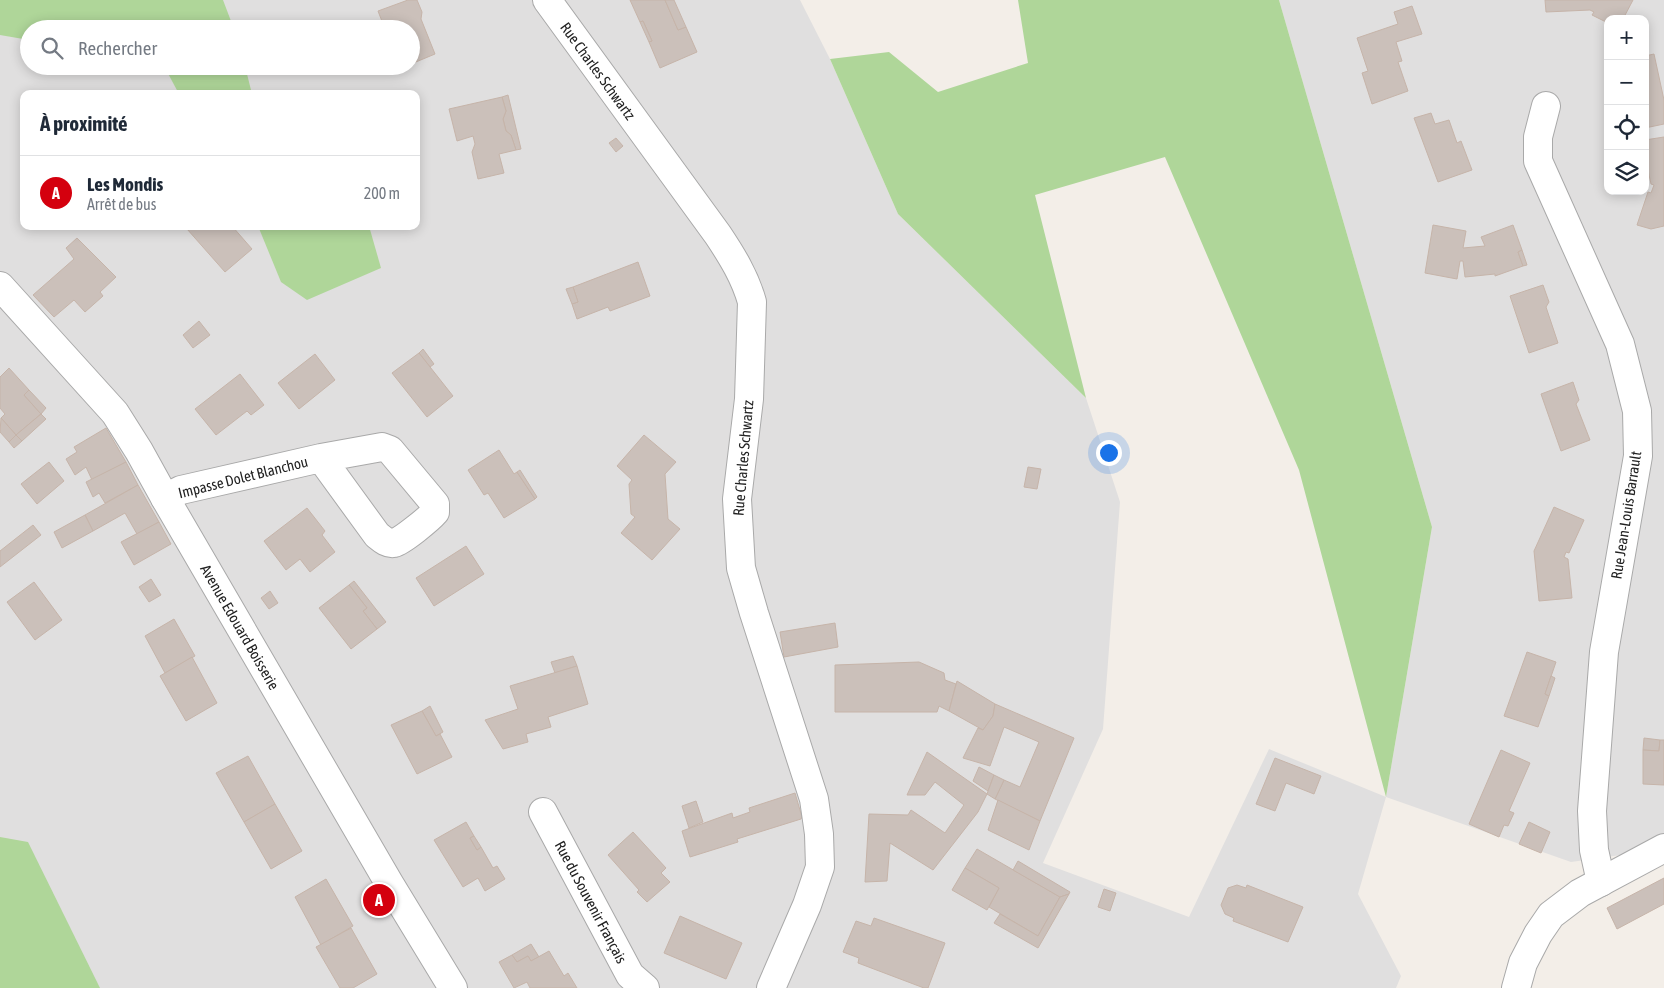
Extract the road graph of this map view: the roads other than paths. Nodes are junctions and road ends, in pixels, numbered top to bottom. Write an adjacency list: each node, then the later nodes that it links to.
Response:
1 (547, 0): 11 (street, Rue Charles Schwartz)
2 (1546, 106): 8 (street, Rue Jean-Louis Barrault)
3 (0, 286): 5 (street, Avenue Edouard Boisserie)
4 (320, 458): 5 (street, Impasse Dolet Blanchou)
5 (165, 498): 9 (street, Avenue Edouard Boisserie)
6 (543, 812): 10 (street, Rue du Souvenir Français)
7 (1664, 848): 8 (street)
8 (1601, 882): 12 (street)
9 (453, 988)
10 (645, 988)
11 (770, 988)
12 (1516, 988)

